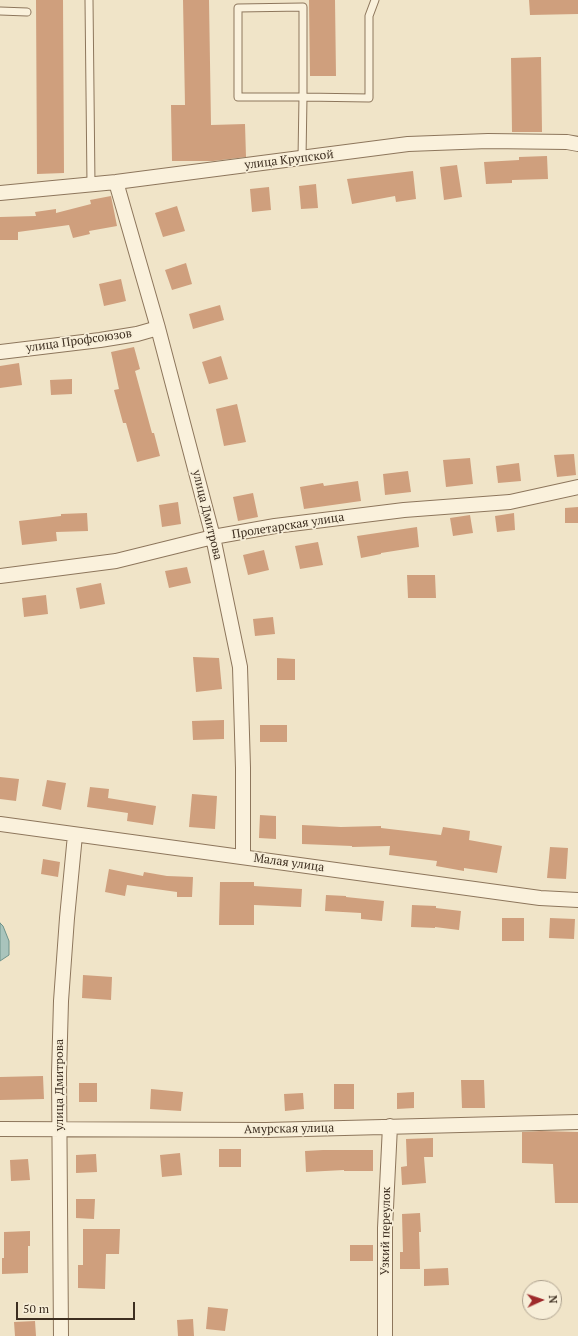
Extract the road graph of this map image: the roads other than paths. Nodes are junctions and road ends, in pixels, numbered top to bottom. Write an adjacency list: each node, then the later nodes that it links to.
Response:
1 (90, 0): 9 (lane)
2 (375, 0): 5 (lane)
3 (0, 11): 4 (lane)
4 (27, 12)
5 (303, 97): 5 (lane); 7 (lane)
6 (578, 144): 7 (street, улица Крупской)
7 (302, 158): 8 (street, улица Крупской)
8 (116, 182): 9 (street, улица Крупской); 11 (street, улица Дмитрова)
9 (91, 184): 10 (street, улица Крупской)
10 (0, 193)
11 (158, 328): 12 (street, улица Профсоюзов); 14 (street, улица Дмитрова)
12 (0, 352)
13 (578, 488): 14 (street, Пролетарская улица)
14 (213, 538): 15 (street, Пролетарская улица); 18 (street, улица Дмитрова)
15 (0, 576)
16 (0, 824): 17 (street, Малая улица)
17 (75, 835): 18 (street, Малая улица); 23 (street, улица Дмитрова)
18 (243, 857): 19 (street, Малая улица)
19 (578, 900)
20 (578, 1122): 21 (street, Амурская улица)
21 (390, 1126): 23 (street, Амурская улица); 25 (street, Узкий переулок)
22 (0, 1129): 23 (street, Амурская улица)
23 (60, 1130): 24 (street, улица Дмитрова)
24 (61, 1336)
25 (386, 1336)

